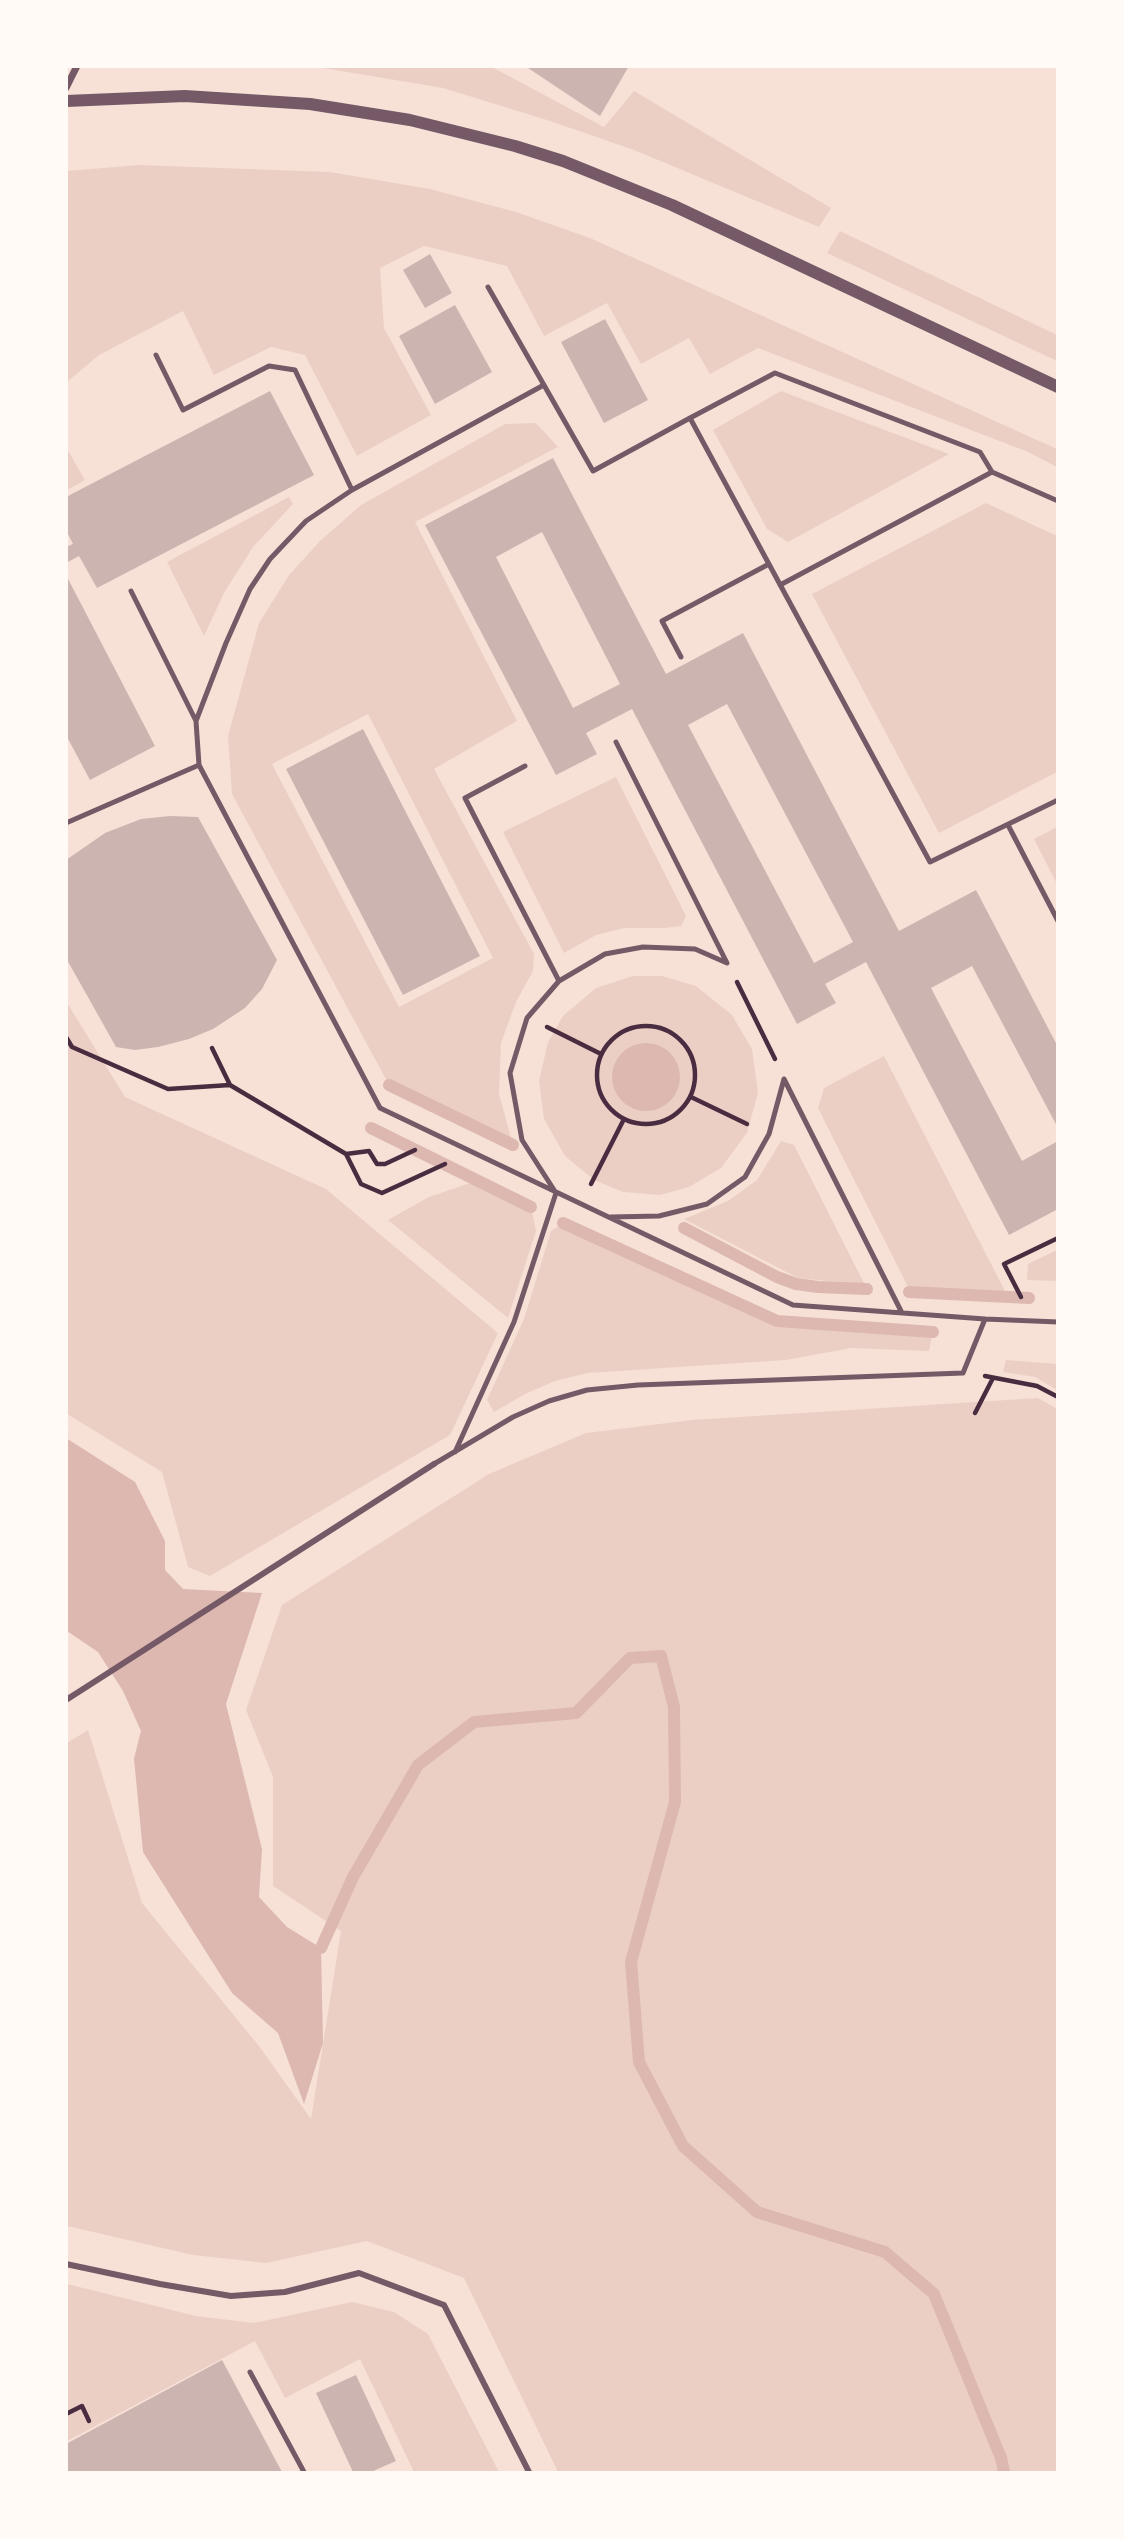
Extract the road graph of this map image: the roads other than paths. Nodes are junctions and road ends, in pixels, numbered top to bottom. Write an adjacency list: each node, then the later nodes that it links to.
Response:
1 (78, 66): 2 (street)
2 (66, 88)
3 (66, 102): 7 (street)
4 (488, 287): 6 (lane)
5 (156, 355): 10 (lane)
6 (542, 386): 8 (lane); 10 (lane)
7 (1058, 387)
8 (690, 418): 9 (lane); 12 (lane)
9 (992, 472): 11 (lane); 13 (lane)
10 (352, 490): 16 (lane)
11 (1058, 501)
12 (769, 564): 13 (lane); 15 (lane)
13 (780, 585): 22 (lane)
14 (131, 591): 16 (lane)
15 (681, 657)
16 (196, 721): 18 (lane)
17 (616, 742): 24 (lane)
18 (199, 765): 21 (lane); 25 (lane)
19 (525, 766): 24 (lane)
20 (1058, 800): 22 (lane)
21 (66, 823)
22 (1008, 825): 23 (lane)
23 (1058, 921)
24 (559, 981): 25 (lane)
25 (556, 1193): 26 (lane); 30 (lane)
26 (608, 1217): 27 (lane); 27 (lane)
27 (902, 1313): 28 (lane)
28 (985, 1319): 29 (lane); 30 (lane)
29 (1058, 1322)
30 (455, 1452): 31 (lane)
31 (435, 1464): 32 (street)
32 (66, 1700)
33 (66, 2264): 36 (street)
34 (250, 2372): 35 (lane)
35 (304, 2473)
36 (529, 2473)

